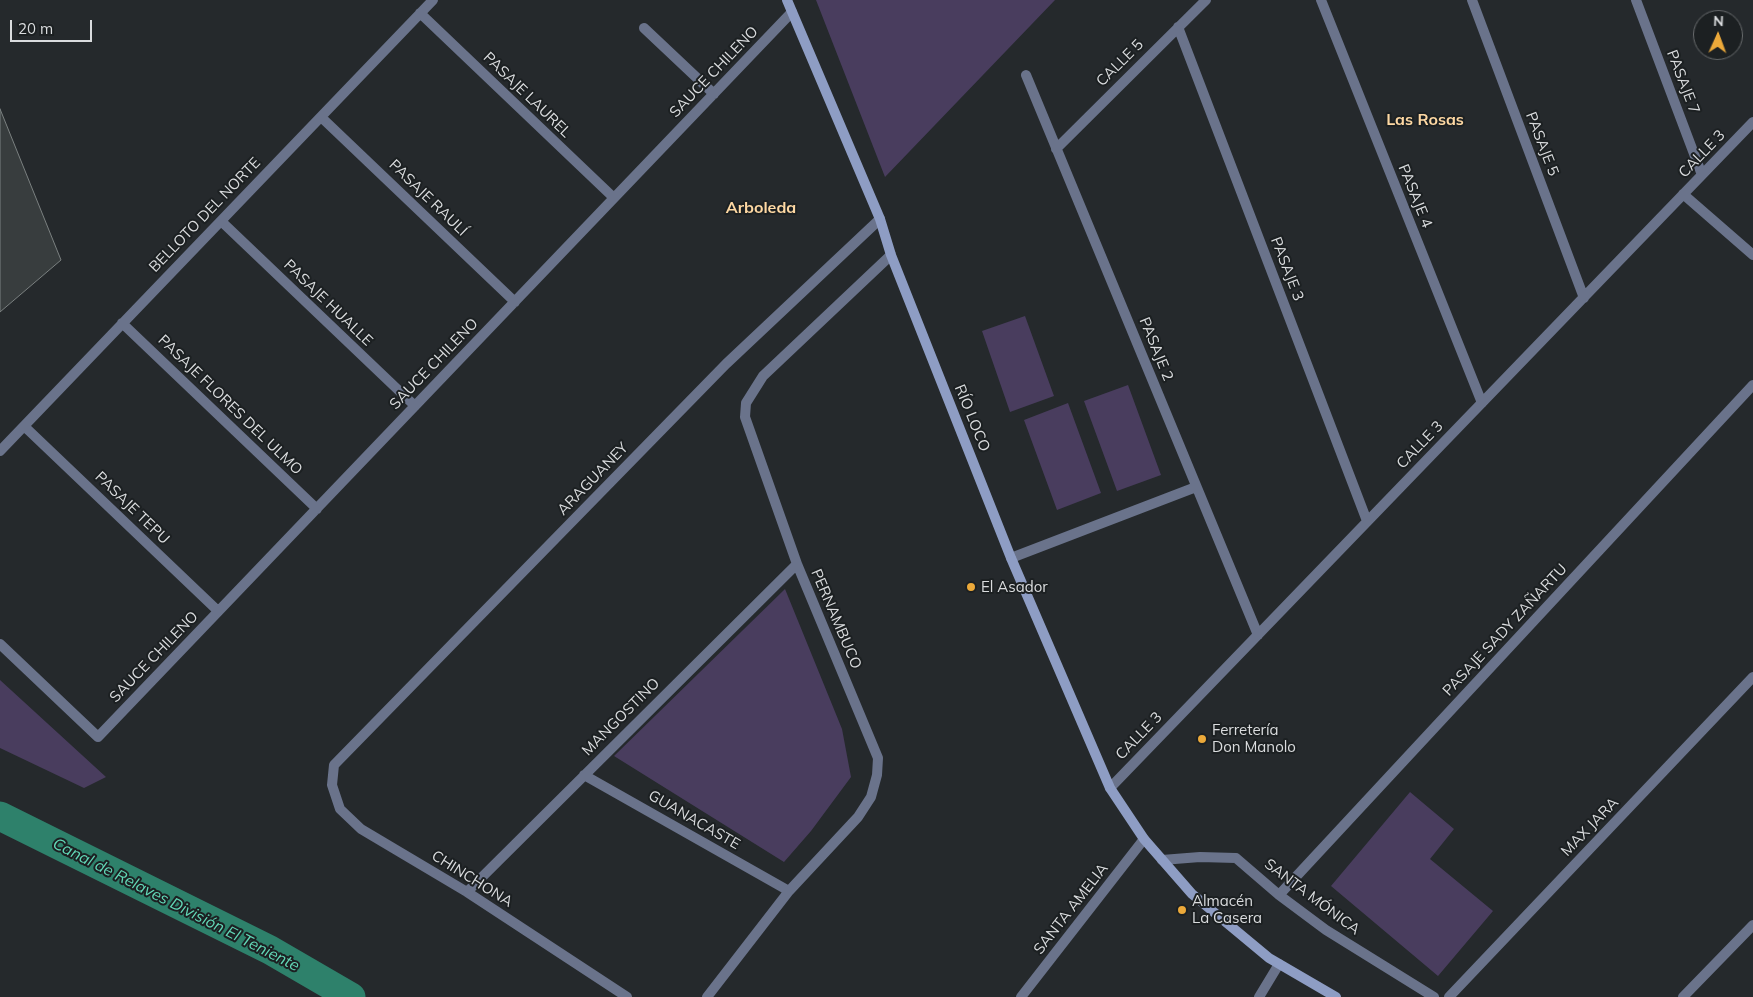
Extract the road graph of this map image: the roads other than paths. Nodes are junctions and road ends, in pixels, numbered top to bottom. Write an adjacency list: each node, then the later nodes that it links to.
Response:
1 (432, 0): 8 (street, BELLOTO DEL NORTE)
2 (787, 0): 7 (street, RÍO LOCO)
3 (1206, 0): 9 (street, CALLE 5)
4 (1321, 0): 27 (street, PASAJE 4)
5 (1472, 0): 23 (street, PASAJE 5)
6 (1636, 0): 16 (street, PASAJE 7)
7 (792, 12): 12 (street, SAUCE CHILENO); 19 (street, RÍO LOCO)
8 (420, 13): 13 (street, BELLOTO DEL NORTE); 18 (street, PASAJE LAUREL)
9 (1178, 27): 15 (street, CALLE 5); 33 (street, PASAJE 3)
10 (644, 28): 12 (street)
11 (1026, 75): 15 (street, PASAJE 2)
12 (714, 94): 18 (street, SAUCE CHILENO)
13 (321, 116): 20 (street, BELLOTO DEL NORTE); 24 (street, PASAJE RAULÍ)
14 (1753, 122): 16 (street, CALLE 3)
15 (1056, 149): 31 (street, PASAJE 2)
16 (1702, 175): 17 (street, CALLE 3)
17 (1683, 194): 22 (street); 23 (street, CALLE 3)
18 (614, 198): 24 (street, SAUCE CHILENO)
19 (880, 219): 21 (street, RÍO LOCO); 40 (street, ARAGUANEY)
20 (221, 221): 25 (street, BELLOTO DEL NORTE); 28 (street, PASAJE HUALLE)
21 (891, 255): 34 (street, RÍO LOCO); 35 (street, PERNAMBUCO)
22 (1753, 255)
23 (1584, 298): 27 (street, CALLE 3)
24 (515, 302): 28 (street, SAUCE CHILENO)
25 (122, 324): 29 (street, BELLOTO DEL NORTE); 32 (street, PASAJE FLORES DEL ULMO)
26 (1753, 385): 47 (street, PASAJE SADY ZAÑARTU)
27 (1482, 403): 33 (street, CALLE 3)
28 (415, 406): 32 (street, SAUCE CHILENO)
29 (24, 426): 30 (street, BELLOTO DEL NORTE); 36 (street, PASAJE TEPU)
30 (0, 451)
31 (1196, 486): 34 (street); 37 (street, PASAJE 2)
32 (317, 509): 36 (street, SAUCE CHILENO)
33 (1367, 522): 37 (street, CALLE 3)
34 (1012, 558): 42 (street, RÍO LOCO)
35 (797, 564): 41 (street, MANGOSTINO); 45 (street, PERNAMBUCO)
36 (218, 611): 38 (street, SAUCE CHILENO)
37 (1258, 635): 42 (street, CALLE 3)
38 (0, 644)
39 (1753, 677): 56 (street, MAX JARA)
40 (334, 766): 46 (street, CHINCHONA)
41 (584, 775): 45 (street, GUANACASTE); 46 (street, MANGOSTINO)
42 (1110, 788): 43 (street, RÍO LOCO)
43 (1144, 839): 44 (street); 52 (street, SANTA AMELIA)
44 (1162, 860): 47 (street, SANTA MÓNICA); 49 (street)
45 (789, 891): 51 (street, PERNAMBUCO)
46 (467, 892): 50 (street, CHINCHONA)
47 (1279, 895): 55 (street, SANTA MÓNICA)
48 (1753, 925): 57 (street)
49 (1279, 964): 53 (street); 54 (street)
50 (627, 997)
51 (707, 997)
52 (1021, 997)
53 (1258, 997)
54 (1336, 997)
55 (1434, 997)
56 (1449, 997)
57 (1683, 997)

